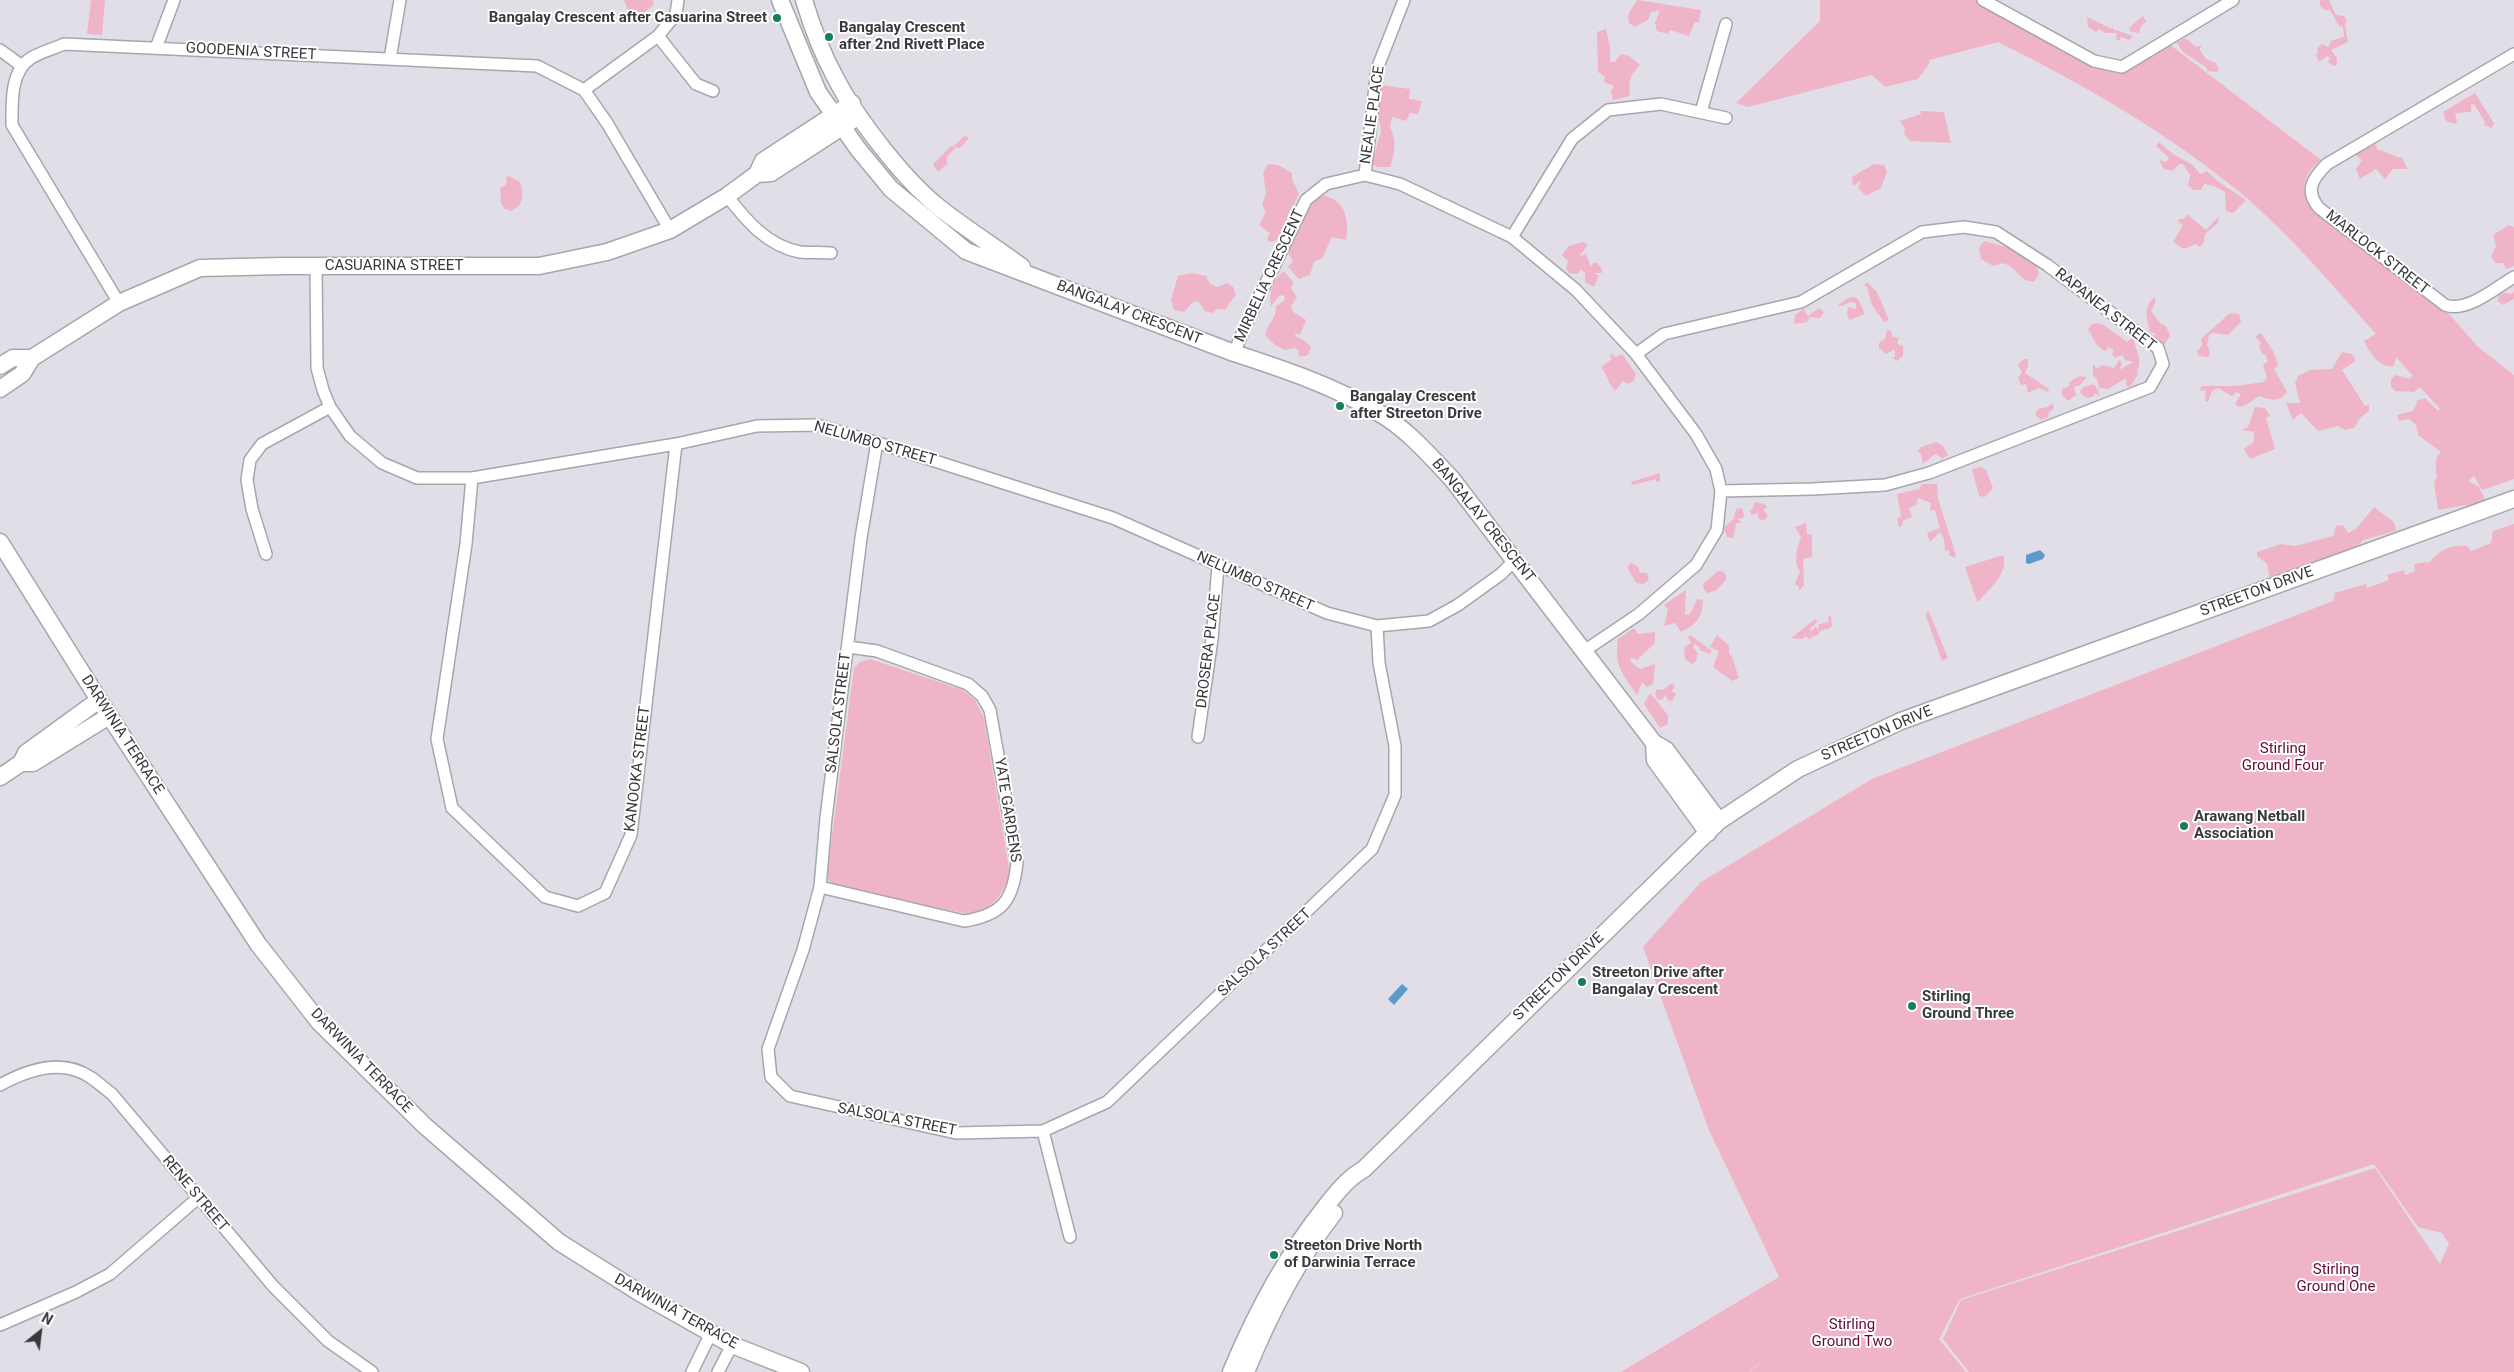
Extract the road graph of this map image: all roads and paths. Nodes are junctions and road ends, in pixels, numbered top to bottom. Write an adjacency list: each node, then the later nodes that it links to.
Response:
1 (174, 0): 11 (street)
2 (400, 0): 14 (street)
3 (678, 0): 10 (street)
4 (780, 0): 21 (main road, BANGALAY CRESCENT)
5 (804, 0): 18 (main road, BANGALAY CRESCENT)
6 (1404, 0): 22 (street, NEALIE PLACE)
7 (1983, 0): 8 (street)
8 (2233, 0)
9 (1726, 24): 19 (street)
10 (658, 36): 16 (street); 17 (street)
11 (156, 48): 14 (street, GOODENIA STREET); 15 (street, GOODENIA STREET)
12 (0, 50): 15 (street)
13 (2514, 54): 28 (street, MARLOCK STREET)
14 (390, 59): 16 (street, GOODENIA STREET)
15 (22, 66): 30 (street)
16 (584, 90): 24 (street, GOODENIA STREET)
17 (713, 91)
18 (856, 109): 21 (main road, CASUARINA STREET); 29 (main road, BANGALAY CRESCENT)
19 (1701, 112): 20 (street); 25 (street)
20 (1726, 118)
21 (838, 121): 23 (main road, CASUARINA STREET); 29 (main road, BANGALAY CRESCENT)
22 (1365, 175): 25 (street, MIRBELIA CRESCENT); 31 (street, MIRBELIA CRESCENT)
23 (727, 196): 24 (main road, CASUARINA STREET); 26 (street)
24 (670, 230): 27 (main road, CASUARINA STREET)
25 (1512, 237): 32 (street, MIRBELIA CRESCENT)
26 (831, 253)
27 (316, 266): 30 (main road, CASUARINA STREET); 36 (street, NELUMBO STREET)
28 (2514, 277)
29 (1036, 278): 31 (main road, BANGALAY CRESCENT)
30 (119, 303): 33 (main road, CASUARINA STREET)
31 (1234, 353): 44 (main road, BANGALAY CRESCENT)
32 (1636, 354): 40 (street, MIRBELIA CRESCENT); 40 (street, RAPANEA STREET)
33 (32, 358): 34 (main road, CASUARINA STREET); 35 (main road, CASUARINA STREET)
34 (0, 366)
35 (0, 389)
36 (330, 407): 39 (street, NELUMBO STREET); 43 (street)
37 (877, 442): 38 (street, NELUMBO STREET); 45 (street, NELUMBO STREET); 47 (street, SALSOLA STREET)
38 (676, 444): 39 (street, NELUMBO STREET); 39 (street, KANOOKA STREET)
39 (472, 478)
40 (1721, 491): 48 (street, MIRBELIA CRESCENT)
41 (2514, 499): 54 (main road, STREETON DRIVE)
42 (0, 542): 49 (main road, DARWINIA TERRACE)
43 (266, 554)
44 (1516, 559): 46 (street, NELUMBO STREET); 48 (main road, BANGALAY CRESCENT)
45 (1218, 566): 46 (street, NELUMBO STREET); 51 (street, DROSERA PLACE)
46 (1377, 626): 57 (street, SALSOLA STREET)
47 (848, 647): 55 (street, SALSOLA STREET); 55 (street, YATE GARDENS)
48 (1584, 651): 54 (main road, BANGALAY CRESCENT)
49 (99, 700): 50 (main road, DARWINIA TERRACE); 52 (main road)
50 (109, 716): 52 (main road); 62 (main road, DARWINIA TERRACE)
51 (1198, 737)
52 (21, 763): 53 (main road)
53 (0, 777)
54 (1714, 827): 58 (main road, STREETON DRIVE)
55 (820, 887): 57 (street, SALSOLA STREET)
56 (0, 1085): 59 (street, RENE STREET)
57 (1043, 1131): 60 (street)
58 (1364, 1169): 68 (main road, STREETON DRIVE); 69 (main road, STREETON DRIVE)
59 (198, 1198): 61 (street); 64 (street, RENE STREET)
60 (1070, 1238)
61 (0, 1325)
62 (711, 1333): 63 (main road, DARWINIA TERRACE); 65 (street)
63 (732, 1345): 66 (street); 67 (main road, DARWINIA TERRACE)
64 (372, 1372)
65 (692, 1372)
66 (718, 1372)
67 (801, 1372)
68 (1231, 1372)
69 (1246, 1372)

